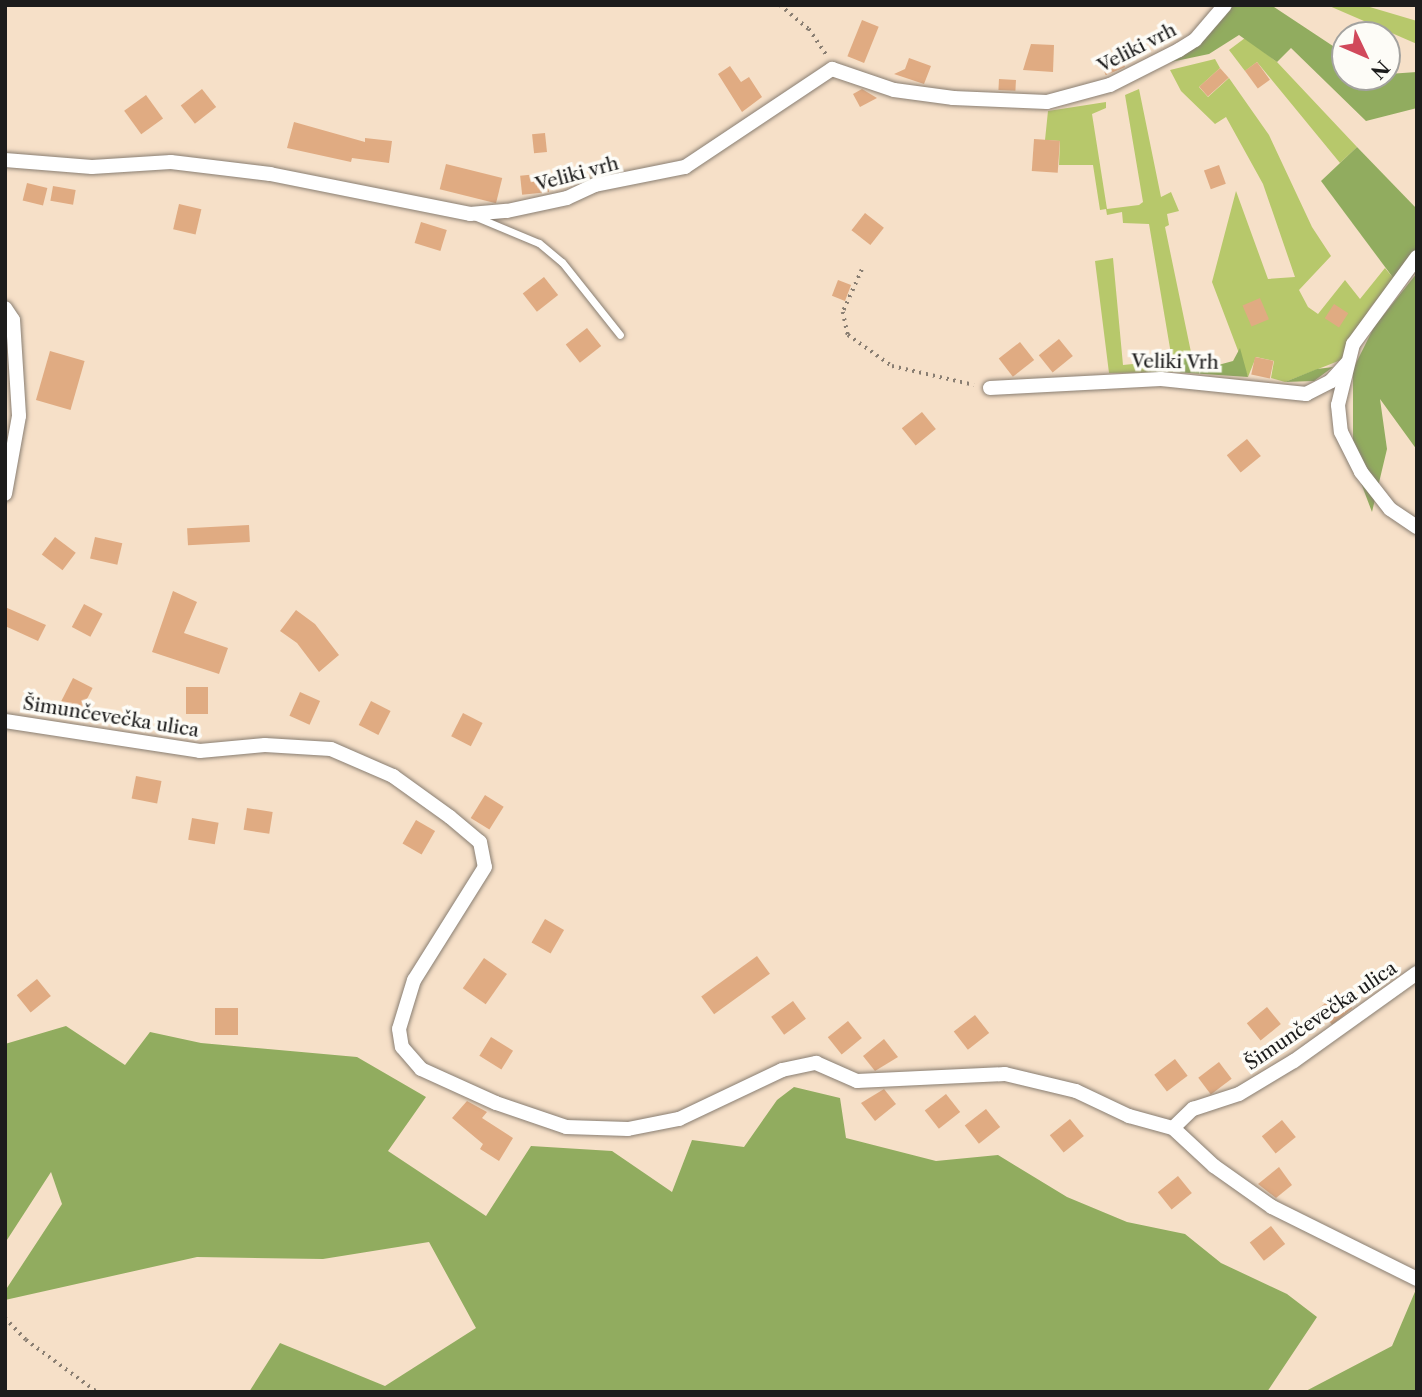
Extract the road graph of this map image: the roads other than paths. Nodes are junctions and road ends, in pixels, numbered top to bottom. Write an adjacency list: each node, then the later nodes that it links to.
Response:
1 (1225, 5): 3 (street, Veliki vrh)
2 (5, 160): 3 (street, Veliki vrh)
3 (470, 214): 6 (lane)
4 (1417, 257): 7 (street)
5 (5, 308): 9 (street)
6 (620, 335)
7 (1347, 363): 8 (street, Veliki Vrh); 10 (street)
8 (990, 388)
9 (5, 494)
10 (1417, 527)
11 (5, 720): 13 (street, Šimunčevečka ulica)
12 (1417, 973): 13 (street, Šimunčevečka ulica)
13 (1173, 1128): 14 (street, Šimunčevečka ulica)
14 (1417, 1279)

